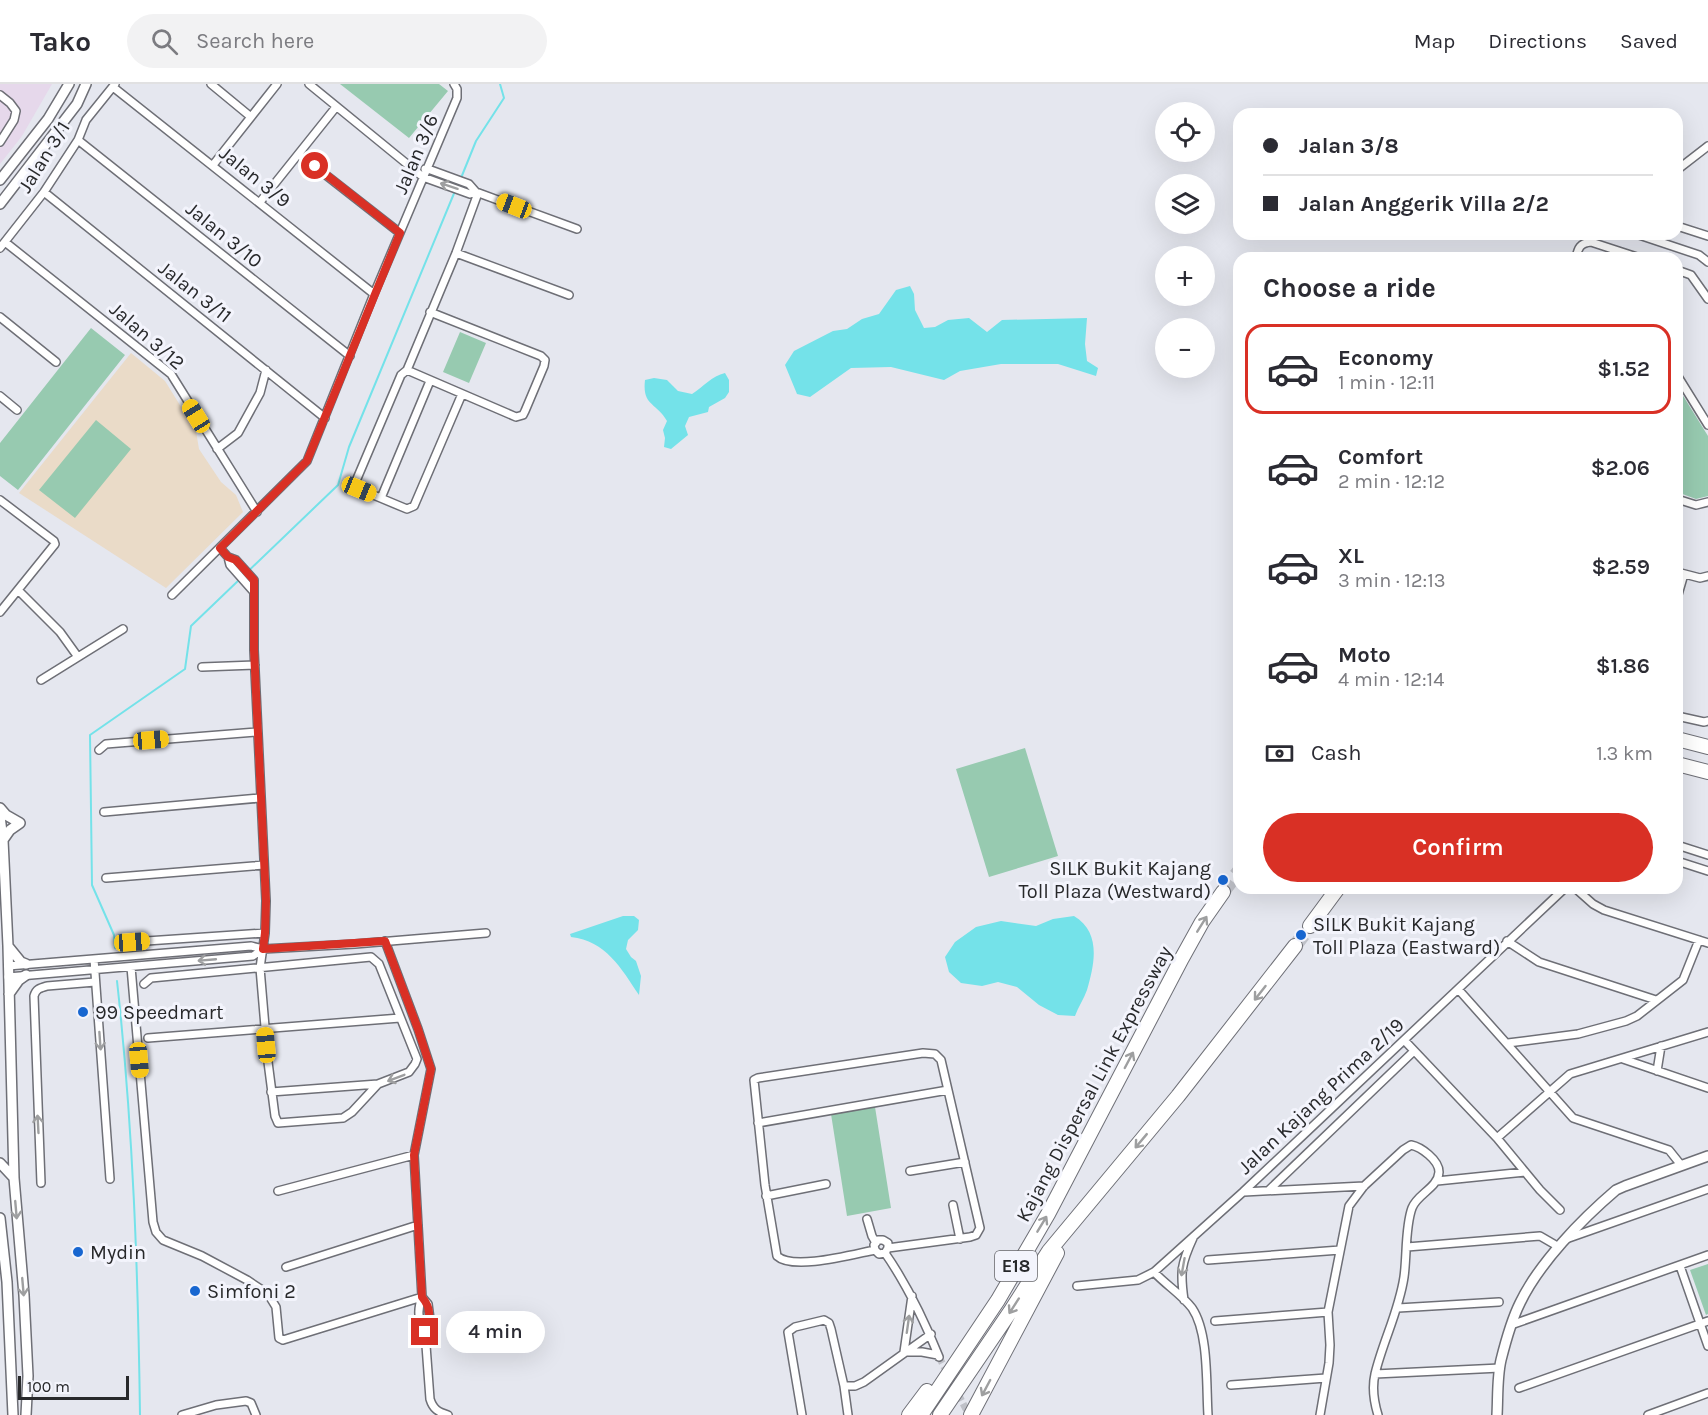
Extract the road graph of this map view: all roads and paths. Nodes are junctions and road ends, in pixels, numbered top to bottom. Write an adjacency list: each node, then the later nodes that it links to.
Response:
1 (69, 84): 19 (street)
2 (86, 84): 23 (street)
3 (211, 84): 10 (street)
4 (277, 84): 10 (street)
5 (309, 84): 9 (street)
6 (454, 84): 17 (street, Jalan 3/6)
7 (114, 85): 11 (street, Jalan 3/1); 15 (street, Jalan 3/9)
8 (0, 95): 12 (street)
9 (336, 107): 14 (street); 18 (street)
10 (252, 117): 15 (street)
11 (78, 140): 20 (street, Jalan 3/1); 40 (street, Jalan 3/10)
12 (0, 142)
13 (1708, 146): 16 (street)
14 (299, 154): 22 (street); 26 (street)
15 (213, 165): 22 (street, Jalan 3/9)
16 (1683, 165)
17 (428, 169): 18 (street, Jalan 3/6); 21 (street)
18 (420, 174): 21 (street, one-way to 18); 26 (street, Jalan 3/6)
19 (0, 180)
20 (44, 192): 29 (street, Jalan 3/1); 42 (street, Jalan 3/11)
21 (477, 193): 25 (street); 32 (street)
22 (260, 202): 35 (street, Jalan 3/9)
23 (0, 204)
24 (1683, 228): 27 (street)
25 (577, 230)
26 (400, 233): 35 (street, Jalan 3/6)
27 (1708, 236)
28 (1654, 240): 33 (street)
29 (3, 245): 51 (street, Jalan 3/12)
30 (1578, 252): 31 (street)
31 (1622, 252)
32 (456, 253): 36 (street); 38 (street)
33 (1708, 262)
34 (1683, 272): 37 (street)
35 (374, 294): 40 (street, Jalan 3/6)
36 (569, 295)
37 (1708, 299)
38 (430, 312): 43 (street); 46 (street)
39 (0, 317): 41 (street)
40 (350, 356): 49 (street, Jalan 3/6)
41 (56, 362)
42 (266, 370): 49 (street, Jalan 3/11); 51 (street)
43 (407, 370): 44 (street); 52 (street)
44 (430, 381): 46 (street); 52 (street)
45 (1683, 385): 50 (street)
46 (462, 394): 52 (street)
47 (0, 396): 48 (street)
48 (17, 410)
49 (325, 417): 56 (street, Jalan 3/6)
50 (1708, 425)
51 (217, 448): 56 (street, Jalan 3/12)
52 (381, 498)
53 (1683, 501): 55 (street)
54 (1, 502): 61 (street)
55 (1708, 502)
56 (257, 512): 57 (street, Jalan 3/6)
57 (220, 548): 58 (street); 63 (street, Jalan 3/6)
58 (232, 558): 62 (street); 62 (street)
59 (1683, 574): 60 (street)
60 (1708, 576)
61 (18, 590): 64 (street); 66 (street)
62 (253, 591): 67 (street)
63 (172, 595)
64 (0, 612)
65 (123, 629): 66 (street)
66 (78, 657): 69 (street)
67 (255, 665): 68 (street); 72 (street)
68 (202, 667)
69 (41, 680)
70 (1683, 717): 71 (street)
71 (1708, 721)
72 (257, 732): 75 (street); 78 (street)
73 (1683, 741): 74 (highway)
74 (1708, 747)
75 (99, 750)
76 (1683, 766): 77 (highway)
77 (1708, 772)
78 (260, 798): 80 (street); 86 (street)
79 (0, 808): 82 (street)
80 (104, 812)
81 (0, 816): 82 (street)
82 (3, 840): 101 (street)
83 (1683, 847): 84 (street)
84 (1708, 855)
85 (1683, 863): 87 (street)
86 (264, 865): 88 (street); 94 (street)
87 (1708, 871)
88 (106, 878)
89 (1223, 892): 175 (highway, Kajang Dispersal Link Expressway / E18, one-way to 89)
90 (1334, 894): 93 (highway)
91 (1558, 894): 98 (street, Jalan Kajang Prima 2/19)
92 (1582, 894): 96 (street)
93 (1310, 926)
94 (265, 933): 99 (street); 103 (street)
95 (486, 933): 97 (street)
96 (1699, 940): 100 (street); 115 (street)
97 (385, 941): 103 (street); 134 (street)
98 (1507, 941): 113 (street, Jalan Kajang Prima 2/19); 115 (street)
99 (132, 942)
100 (1708, 943)
101 (8, 946): 105 (street); 109 (street)
102 (1295, 946): 157 (highway, E18, one-way to 157)
103 (263, 949): 104 (street); 106 (street, one-way to 106); 107 (street)
104 (94, 959): 105 (street); 108 (street)
105 (26, 964): 109 (street)
106 (131, 967): 108 (street); 174 (street)
107 (260, 968): 112 (street); 116 (street); 117 (street)
108 (95, 970): 110 (street); 111 (street)
109 (3, 971): 110 (street); 114 (street)
110 (26, 975): 114 (street)
111 (95, 982): 142 (street, one-way to 142); 144 (street, one-way to 111)
112 (144, 984)
113 (1458, 989): 120 (street, Jalan Kajang Prima 2/19); 121 (street)
114 (9, 994): 133 (street)
115 (1656, 1000): 121 (street)
116 (400, 1018): 117 (street); 126 (street, one-way to 126)
117 (265, 1028): 119 (street); 129 (street)
118 (1708, 1032): 122 (street)
119 (148, 1038)
120 (1404, 1040): 123 (street); 150 (street, Jalan Kajang Prima 2/19)
121 (1508, 1043): 130 (street)
122 (1661, 1046): 124 (street); 125 (street)
123 (1414, 1051): 132 (street); 148 (street)
124 (1621, 1058): 125 (street); 130 (street)
125 (1657, 1071): 127 (street)
126 (378, 1084): 129 (street); 129 (street)
127 (1708, 1088)
128 (948, 1090): 131 (street); 131 (street); 136 (street)
129 (271, 1092)
130 (1550, 1092): 132 (street); 138 (street)
131 (758, 1123): 151 (street)
132 (1497, 1138): 140 (street)
133 (13, 1152): 137 (street); 141 (street)
134 (414, 1155): 149 (street); 156 (street)
135 (1708, 1156): 138 (street)
136 (965, 1162): 139 (street); 159 (street)
137 (0, 1164): 141 (street)
138 (1682, 1165): 160 (street)
139 (910, 1171)
140 (1525, 1172): 143 (street); 153 (street)
141 (14, 1178): 165 (street, one-way to 165)
142 (110, 1179)
143 (1437, 1181): 146 (street); 162 (street)
144 (41, 1183)
145 (826, 1184): 151 (street)
146 (1364, 1186): 148 (street); 163 (street)
147 (1708, 1189): 160 (street)
148 (1269, 1190): 150 (street)
149 (278, 1191)
150 (1243, 1192): 158 (street, Jalan Kajang Prima 2/19)
151 (766, 1196): 161 (street)
152 (953, 1205): 159 (street)
153 (1560, 1210)
154 (0, 1218): 168 (street)
155 (867, 1219): 161 (street)
156 (418, 1225): 170 (street); 174 (street)
157 (1072, 1225): 202 (highway, E18, one-way to 202); 203 (highway, one-way to 203)
158 (1194, 1236): 171 (street, Jalan Kajang Prima 2/19); 176 (street, one-way to 176)
159 (960, 1239): 164 (street)
160 (1562, 1243): 162 (street); 182 (street)
161 (875, 1247): 164 (street); 164 (street)
162 (1407, 1247): 178 (street)
163 (1340, 1250): 167 (street); 179 (street)
164 (887, 1251): 173 (street)
165 (20, 1252): 168 (street); 194 (street, one-way to 194)
166 (1708, 1256): 169 (street)
167 (1208, 1260)
168 (5, 1265): 193 (street)
169 (1680, 1266): 181 (street); 182 (street)
170 (286, 1268)
171 (1154, 1272): 172 (street, Jalan Kajang Prima 2/19); 176 (street)
172 (1077, 1286)
173 (912, 1296): 183 (street); 185 (street, one-way to 173)
174 (422, 1297): 197 (street)
175 (998, 1300): 200 (highway); 201 (highway, Kajang Dispersal Link Expressway / E18)
176 (1184, 1300): 204 (street)
177 (1499, 1302): 178 (street)
178 (1398, 1308): 187 (street)
179 (1328, 1312): 180 (street); 188 (street)
180 (1215, 1321)
181 (1704, 1322): 184 (street); 191 (street)
182 (1511, 1325): 186 (street)
183 (931, 1334): 185 (street); 185 (street)
184 (1708, 1346)
185 (904, 1352): 190 (street)
186 (1500, 1368): 187 (street); 207 (street)
187 (1375, 1374): 206 (street)
188 (1326, 1378): 189 (street); 205 (street)
189 (1231, 1385)
190 (844, 1386): 198 (street); 199 (street)
191 (1519, 1388)
192 (1708, 1393): 208 (street)
193 (13, 1415)
194 (26, 1415)
195 (182, 1415): 196 (street)
196 (256, 1415)
197 (448, 1415)
198 (802, 1415)
199 (848, 1415)
200 (909, 1415)
201 (921, 1415)
202 (940, 1415)
203 (971, 1415)
204 (1208, 1415)
205 (1320, 1415)
206 (1378, 1415)
207 (1497, 1415)
208 (1648, 1415)

